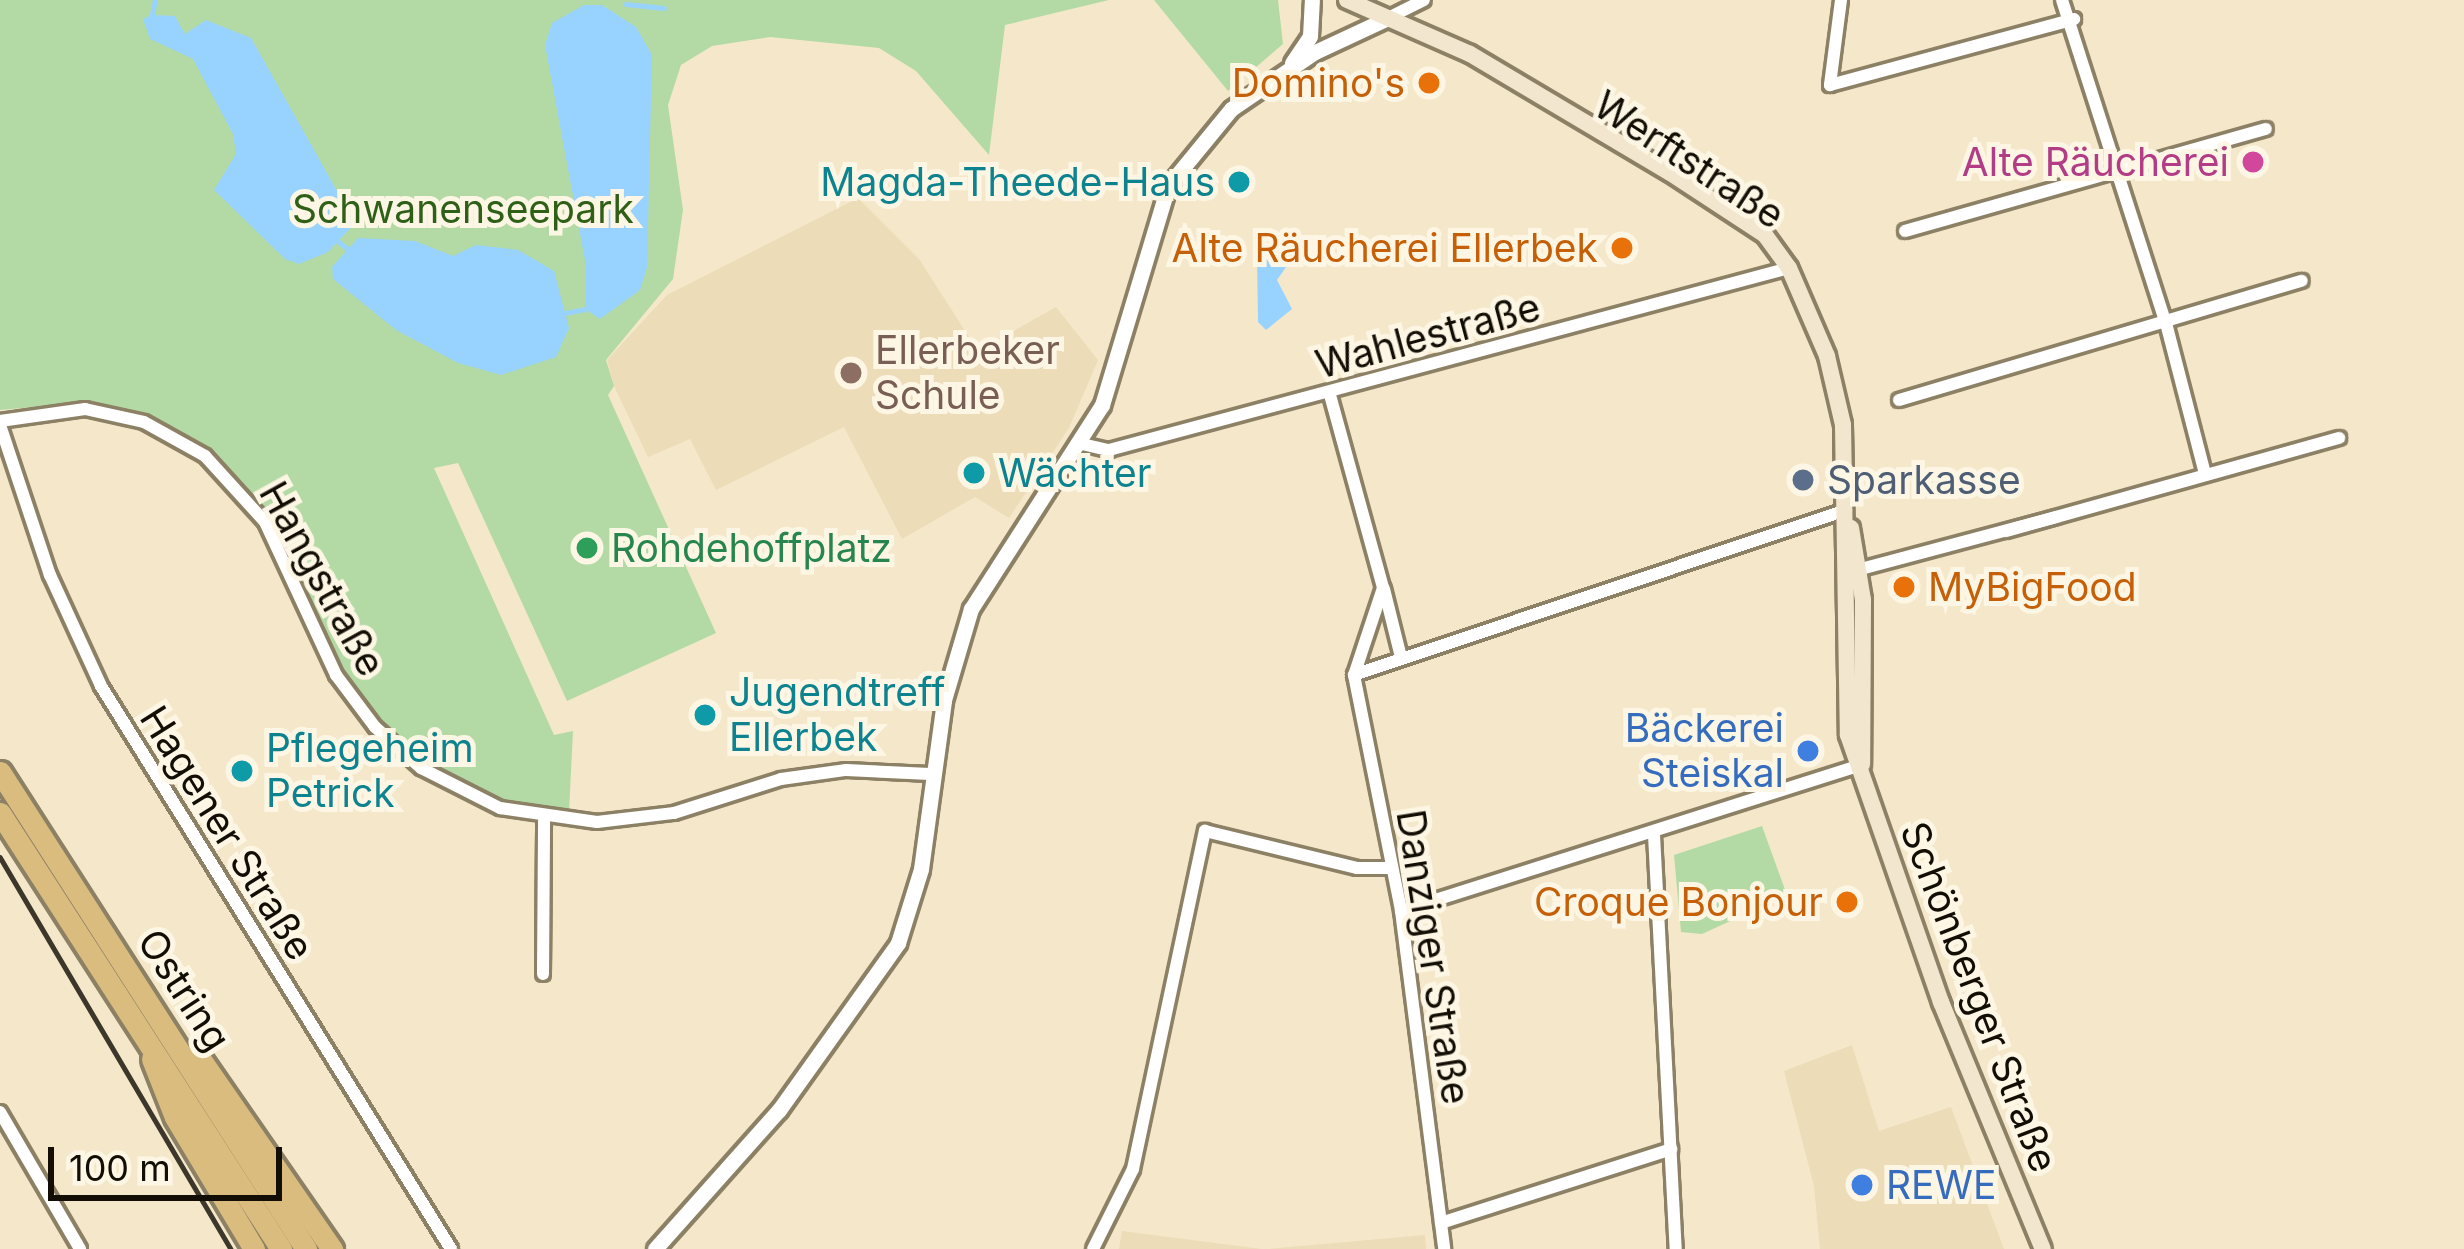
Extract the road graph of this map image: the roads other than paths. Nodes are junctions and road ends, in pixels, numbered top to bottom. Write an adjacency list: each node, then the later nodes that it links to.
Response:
1 (1312, 0): 8 (street)
2 (1347, 0): 6 (main road, Werftstraße)
3 (1424, 0): 6 (street)
4 (1841, 0): 7 (street)
5 (2062, 0): 7 (street)
6 (1388, 18): 8 (street); 12 (main road, Werftstraße)
7 (2074, 20): 10 (street)
8 (1290, 66): 19 (street)
9 (2266, 129): 10 (street)
10 (2119, 174): 11 (street); 14 (street)
11 (1905, 231)
12 (1789, 268): 15 (street, Wahlestraße); 21 (main road, Schönberger Straße)
13 (2302, 280): 14 (street)
14 (2166, 323): 16 (street); 20 (street)
15 (1330, 395): 19 (street, Wahlestraße); 23 (street)
16 (1899, 400)
17 (0, 423): 30 (street, Hangstraße); 45 (street, Hagener Straße)
18 (2338, 438): 20 (street)
19 (1082, 444): 28 (street)
20 (2205, 473): 22 (street)
21 (1846, 510): 22 (main road, Schönberger Straße); 24 (street); 26 (main road, Schönberger Straße)
22 (1861, 569): 26 (main road, Schönberger Straße)
23 (1383, 588): 24 (street); 25 (street)
24 (1401, 657): 25 (street)
25 (1354, 675): 32 (street, Danziger Straße)
26 (1862, 765): 31 (street); 50 (main road, Schönberger Straße)
27 (0, 772): 35 (highway, Ostring)
28 (930, 773): 30 (street, Hangstraße); 46 (street)
29 (0, 813): 36 (highway, Ostring)
30 (544, 818): 34 (street)
31 (1654, 835): 33 (street); 38 (street)
32 (1392, 868): 33 (street, Danziger Straße); 47 (street)
33 (1402, 911): 39 (street, Danziger Straße)
34 (542, 974)
35 (154, 1008): 43 (highway, Ostring); 44 (highway)
36 (146, 1036): 41 (highway); 42 (highway, Ostring)
37 (0, 1112): 40 (street)
38 (1671, 1149): 39 (street); 49 (street)
39 (1441, 1223): 48 (street, Danziger Straße)
40 (80, 1249)
41 (254, 1249)
42 (281, 1249)
43 (306, 1249)
44 (332, 1249)
45 (451, 1249)
46 (655, 1249)
47 (1093, 1249)
48 (1444, 1249)
49 (1676, 1249)
50 (2043, 1249)

